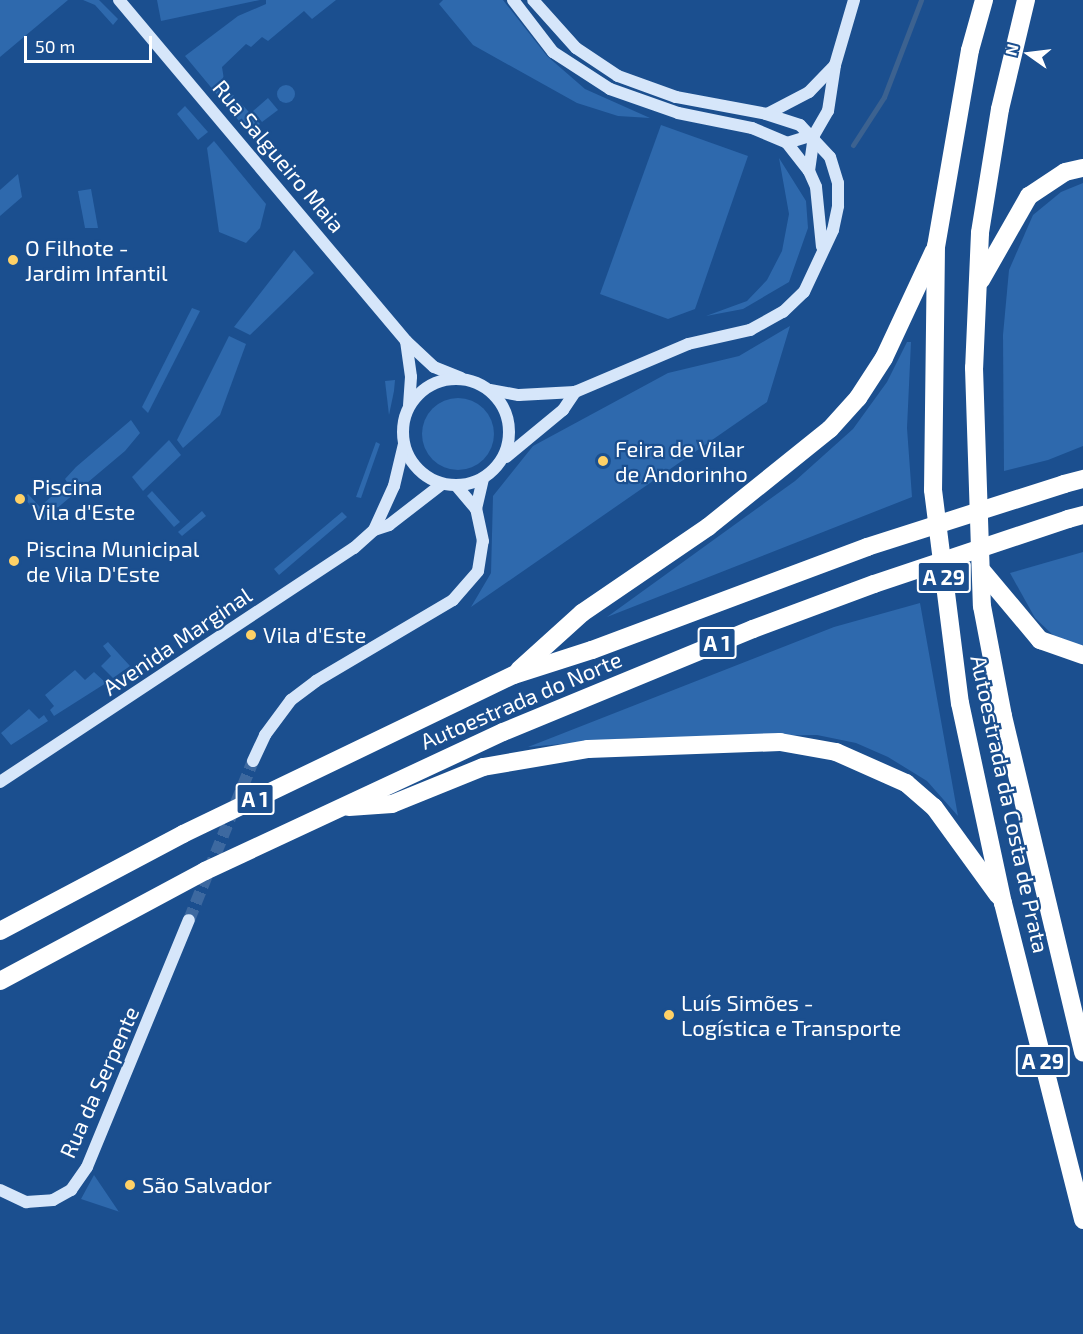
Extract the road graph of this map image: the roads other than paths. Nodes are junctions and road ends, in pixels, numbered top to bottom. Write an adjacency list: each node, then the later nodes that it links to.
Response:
1 (119, 0): 16 (street, Rua Salgueiro Maia)
2 (513, 0): 10 (street)
3 (533, 0): 8 (street)
4 (854, 0): 7 (street)
5 (984, 0): 13 (highway, Autoestrada da Costa de Prata / A 29)
6 (1026, 0): 15 (highway, Autoestrada da Costa de Prata / A 29)
7 (835, 65): 8 (street); 9 (street)
8 (767, 114): 9 (street)
9 (814, 135): 10 (street); 12 (street); 14 (street)
10 (786, 143): 12 (street)
11 (1083, 168): 15 (highway)
12 (809, 171): 14 (street)
13 (936, 246): 32 (highway); 36 (highway, Autoestrada da Costa de Prata / A 29)
14 (822, 249): 19 (street)
15 (981, 280): 30 (highway, Autoestrada da Costa de Prata / A 29)
16 (406, 341): 17 (street, Rua Salgueiro Maia); 20 (street)
17 (461, 378): 18 (street); 20 (street)
18 (490, 390): 19 (street); 22 (street)
19 (575, 393): 22 (street)
20 (409, 406): 21 (street)
21 (404, 444): 25 (street); 29 (street, Avenida Marginal)
22 (500, 464): 24 (street)
23 (1083, 478): 32 (highway, Autoestrada do Norte / A 1, bridge)
24 (483, 479): 26 (street); 27 (street)
25 (442, 484): 26 (street); 29 (street, Avenida Marginal)
26 (457, 486): 27 (street)
27 (476, 509): 33 (street)
28 (1076, 517): 35 (highway, Autoestrada do Norte / A 1, bridge)
29 (374, 530): 34 (street, Avenida Marginal)
30 (983, 572): 31 (highway); 40 (highway, Autoestrada da Costa de Prata / A 29)
31 (1083, 655)
32 (514, 675): 38 (highway, Autoestrada do Norte / A 1)
33 (253, 761)
34 (0, 782)
35 (335, 808): 36 (highway); 39 (highway, Autoestrada do Norte / A 1)
36 (1004, 903): 42 (highway, Autoestrada da Costa de Prata / A 29)
37 (189, 920): 41 (street, Rua da Serpente)
38 (0, 931)
39 (0, 981)
40 (1083, 1053)
41 (0, 1190)
42 (1083, 1220)

